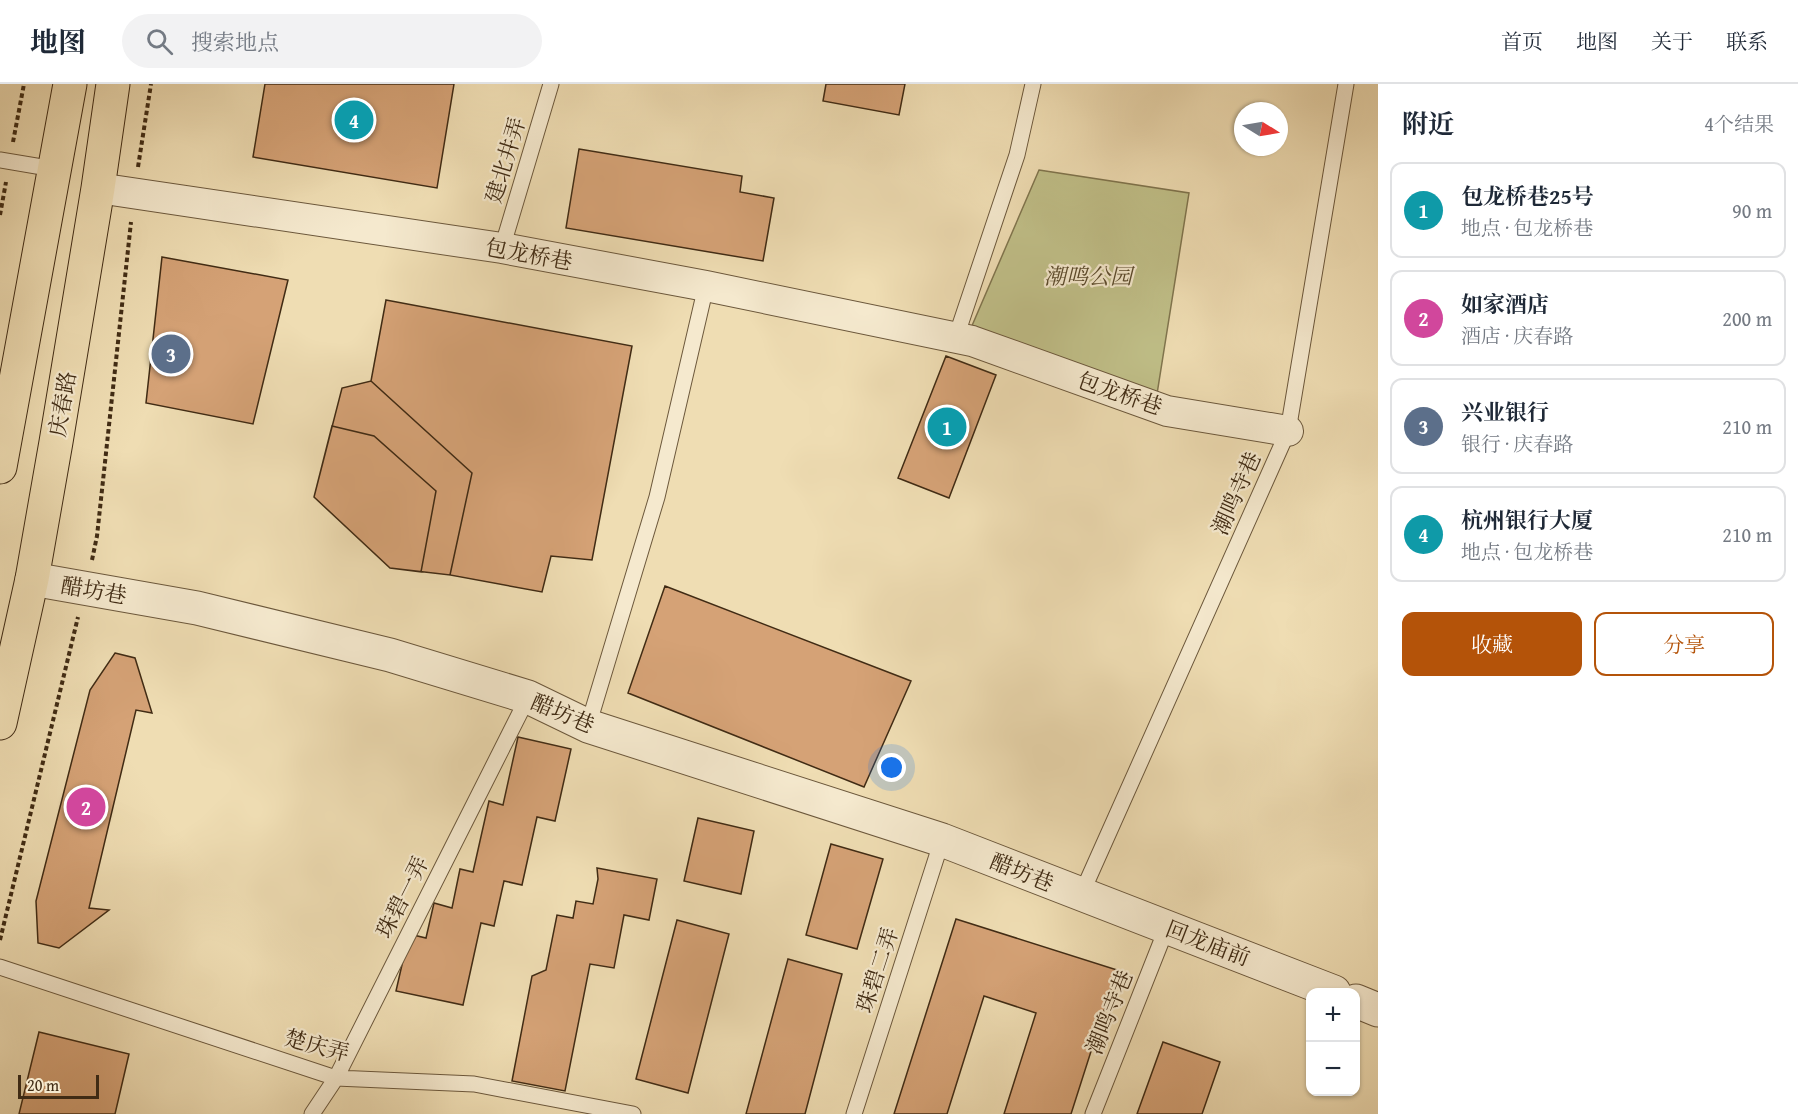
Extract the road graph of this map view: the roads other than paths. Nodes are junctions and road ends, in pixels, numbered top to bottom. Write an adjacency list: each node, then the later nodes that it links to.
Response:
1 (70, 84): 7 (main road)
2 (113, 84): 8 (main road, 庆春路)
3 (551, 84): 9 (lane, 建北井弄)
4 (1033, 84): 11 (lane)
5 (1346, 84): 12 (lane, 潮鸣寺巷)
6 (0, 160): 7 (lane)
7 (54, 169): 13 (main road)
8 (98, 188): 9 (street, 包龙桥巷); 14 (main road, 庆春路)
9 (502, 248): 10 (street, 包龙桥巷)
10 (706, 286): 11 (street, 包龙桥巷); 17 (lane)
11 (956, 338): 12 (street, 包龙桥巷)
12 (1288, 431): 19 (lane, 潮鸣寺巷)
13 (0, 467)
14 (32, 579): 15 (street, 醋坊巷); 16 (main road, 庆春路)
15 (528, 697): 17 (street, 醋坊巷); 25 (lane, 珠碧一弄)
16 (0, 723)
17 (588, 726): 18 (street, 醋坊巷)
18 (942, 840): 19 (street, 醋坊巷); 28 (lane, 珠碧二弄)
19 (1081, 895): 20 (street, 回龙庙前)
20 (1167, 927): 22 (street, 回龙庙前); 29 (lane, 潮鸣寺巷)
21 (0, 967): 25 (lane, 楚庆弄)
22 (1321, 988)
23 (1360, 1003): 24 (street)
24 (1378, 1010)
25 (336, 1078): 26 (lane, 珠碧一弄); 27 (lane, 楚庆弄)
26 (312, 1114)
27 (633, 1114)
28 (854, 1114)
29 (1093, 1114)

